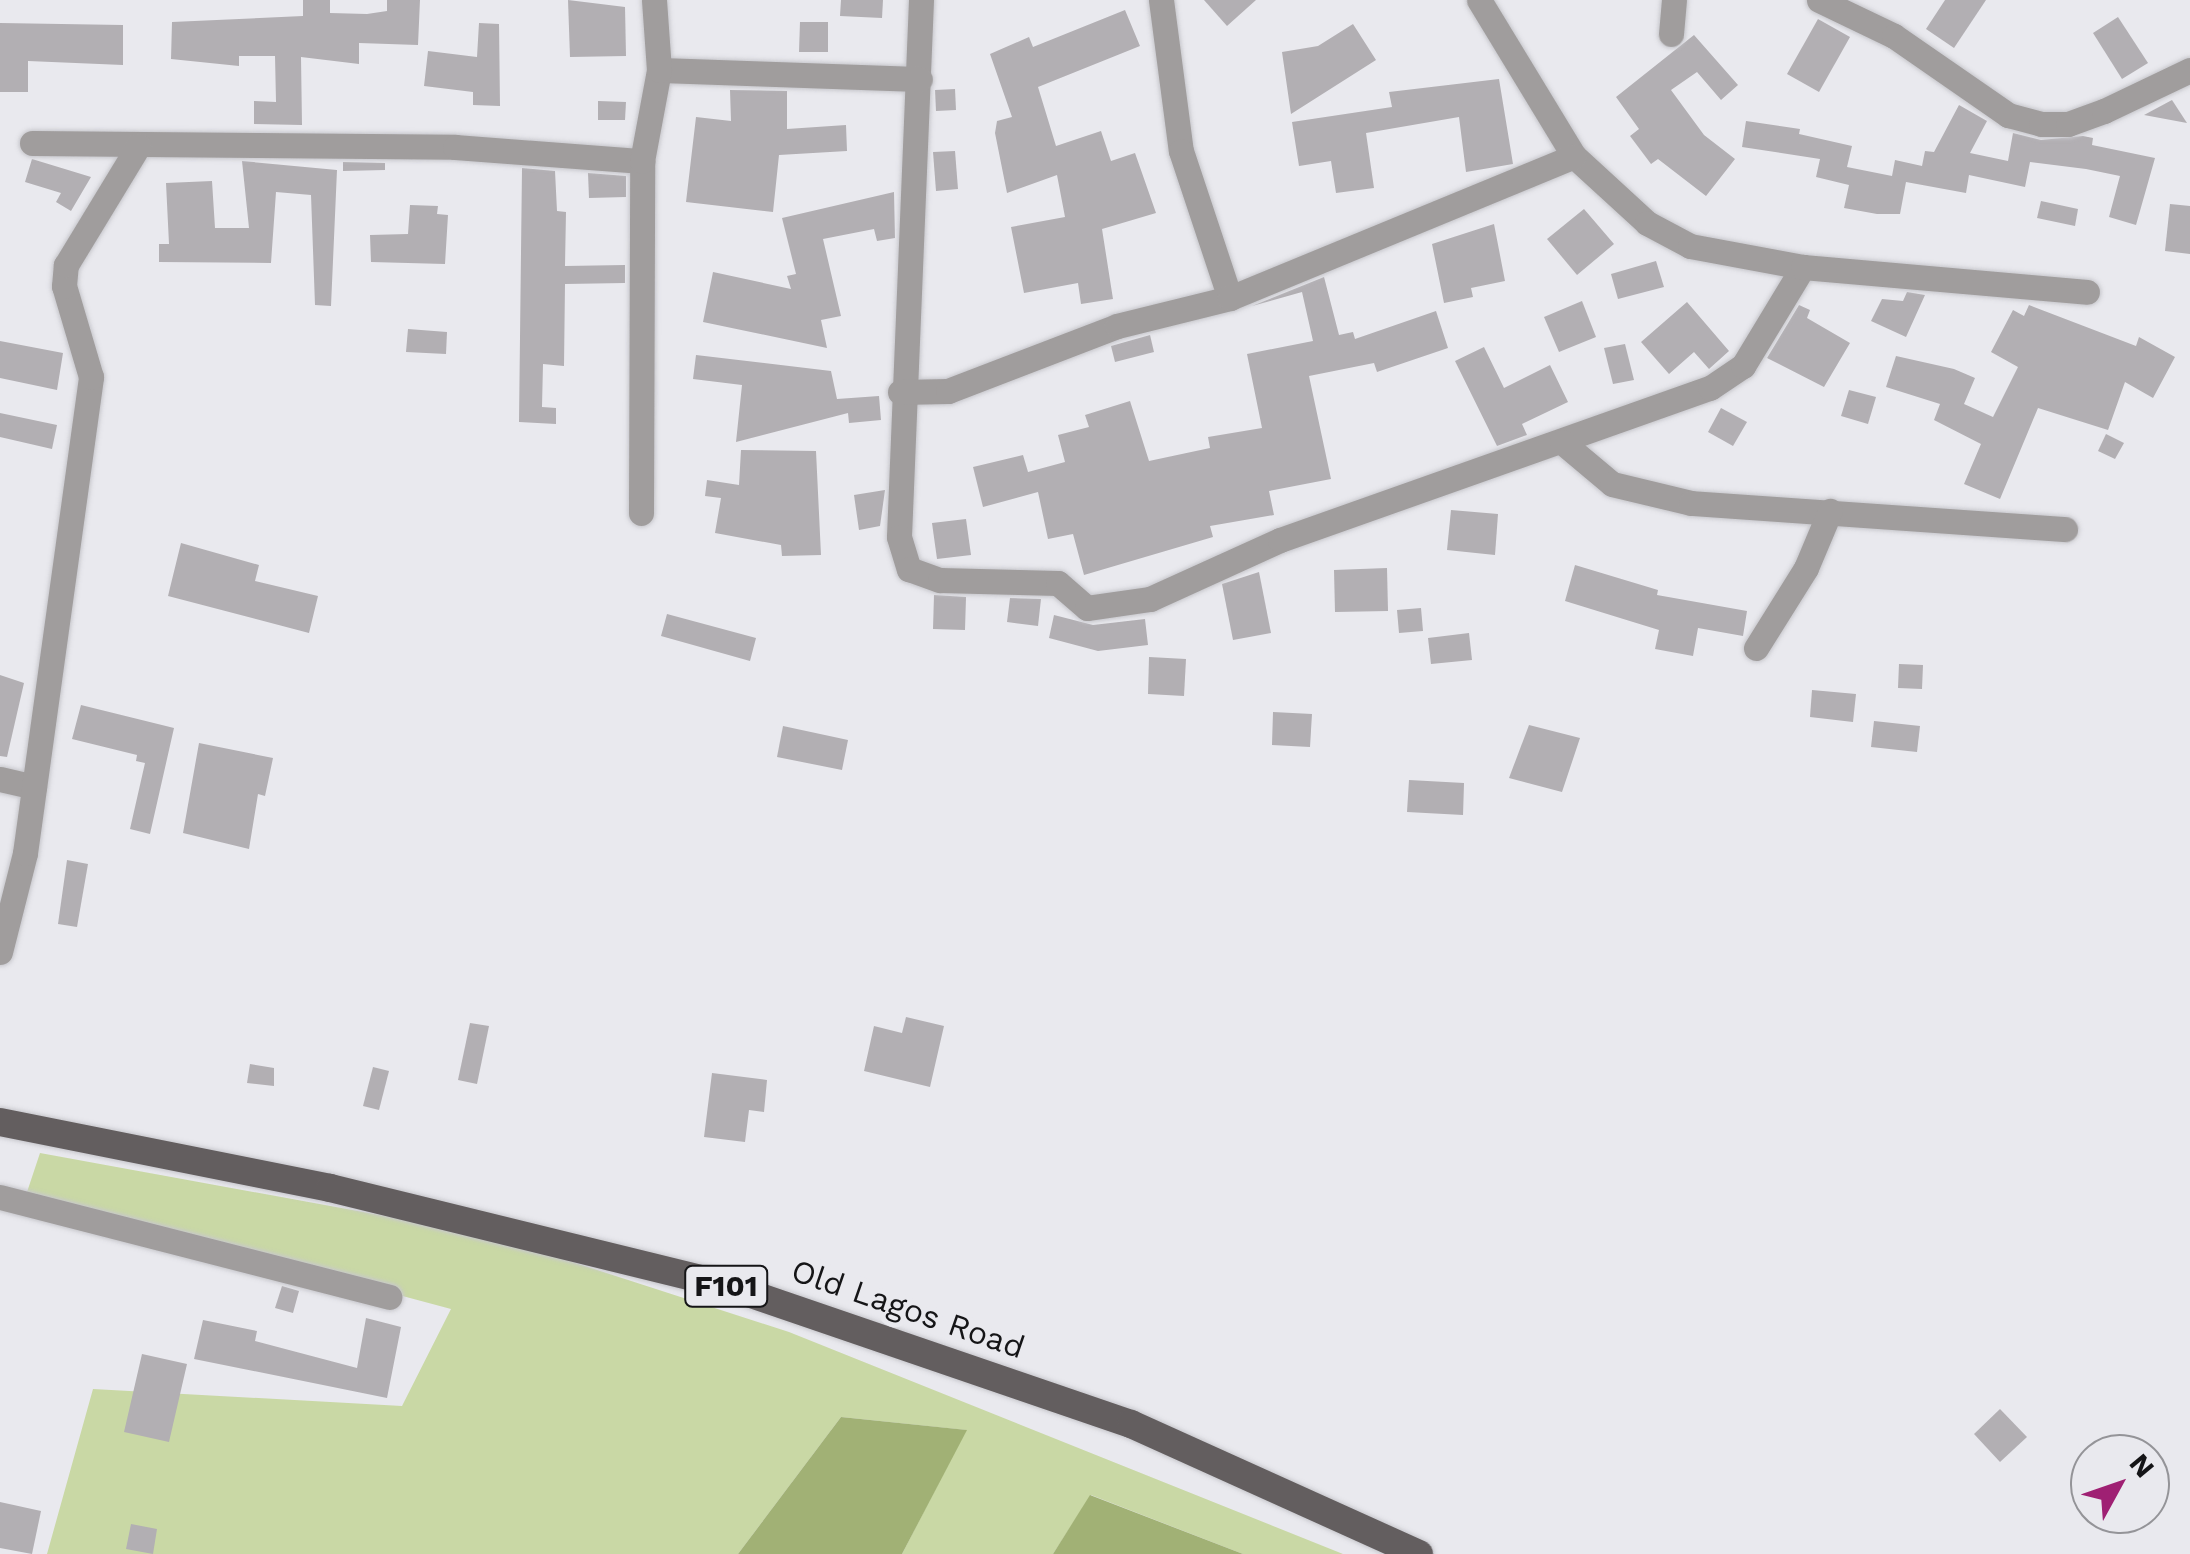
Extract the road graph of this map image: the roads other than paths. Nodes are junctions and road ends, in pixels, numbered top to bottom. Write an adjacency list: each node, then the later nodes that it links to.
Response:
1 (654, 0): 8 (street)
2 (921, 0): 10 (street)
3 (1161, 0): 17 (street)
4 (1478, 0): 13 (street)
5 (1674, 0): 7 (street)
6 (1819, 0): 9 (street)
7 (1671, 34)
8 (659, 70): 10 (street); 14 (street)
9 (2190, 70)
10 (920, 79): 18 (street)
11 (32, 144): 12 (street)
12 (139, 146): 14 (street); 25 (street)
13 (1574, 156): 15 (street); 17 (street)
14 (642, 162): 21 (street)
15 (1803, 267): 16 (street); 19 (street)
16 (2087, 292)
17 (1230, 298): 18 (street)
18 (900, 392): 19 (street)
19 (1562, 442): 20 (street)
20 (1830, 511): 22 (street); 23 (street)
21 (641, 513)
22 (2065, 529)
23 (1756, 648)
24 (0, 779): 25 (street)
25 (34, 787): 26 (street)
26 (0, 952)
27 (0, 1122): 30 (main road, Old Lagos Road / F101)
28 (0, 1197): 29 (street)
29 (389, 1297)
30 (1419, 1554)

